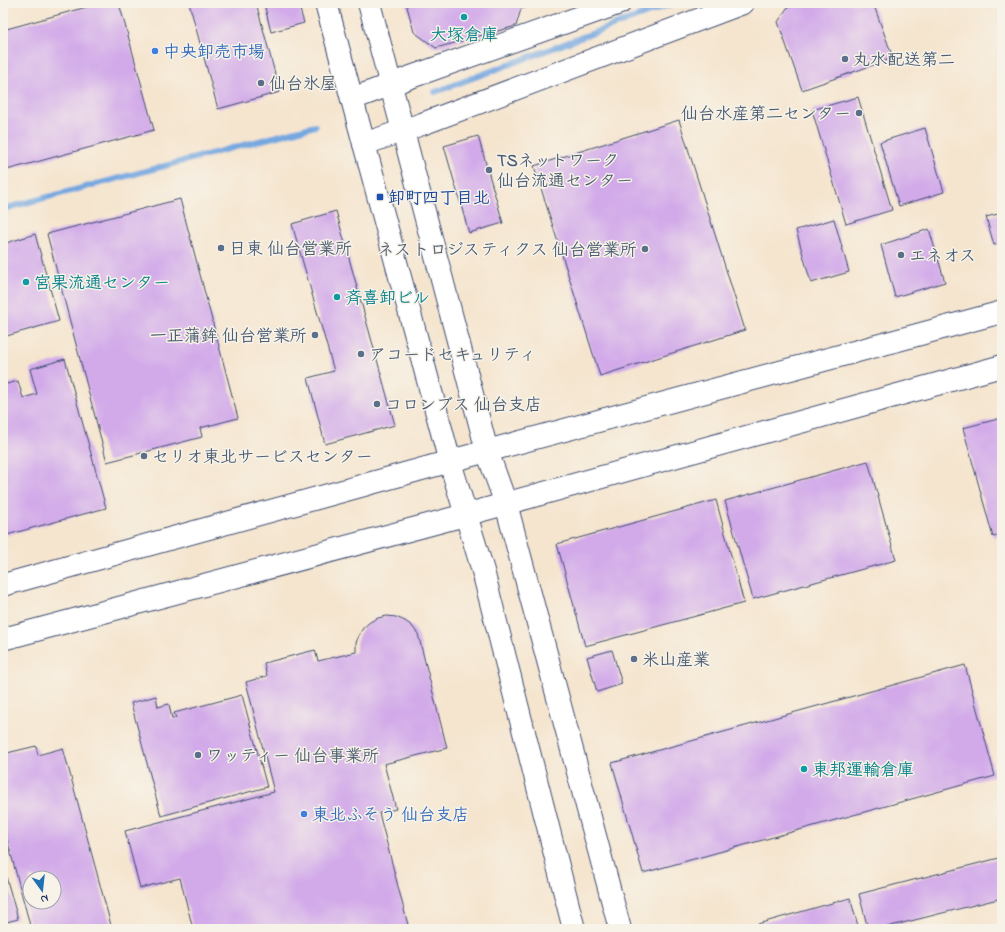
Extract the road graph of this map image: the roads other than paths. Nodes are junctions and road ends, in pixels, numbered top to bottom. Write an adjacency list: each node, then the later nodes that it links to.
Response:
1 (326, 3): 6 (street)
2 (369, 3): 5 (street)
3 (620, 3): 5 (street)
4 (743, 3): 7 (street)
5 (390, 84): 6 (street); 7 (street)
6 (352, 99): 8 (street)
7 (404, 131): 8 (street); 11 (street)
8 (364, 144): 12 (street)
9 (1002, 312): 11 (street)
10 (1002, 366): 13 (street)
11 (487, 451): 12 (street); 13 (street)
12 (450, 462): 14 (street); 15 (street)
13 (506, 504): 14 (street); 18 (street)
14 (465, 515): 16 (street); 17 (street)
15 (3, 585)
16 (3, 639)
17 (574, 929)
18 (620, 929)

